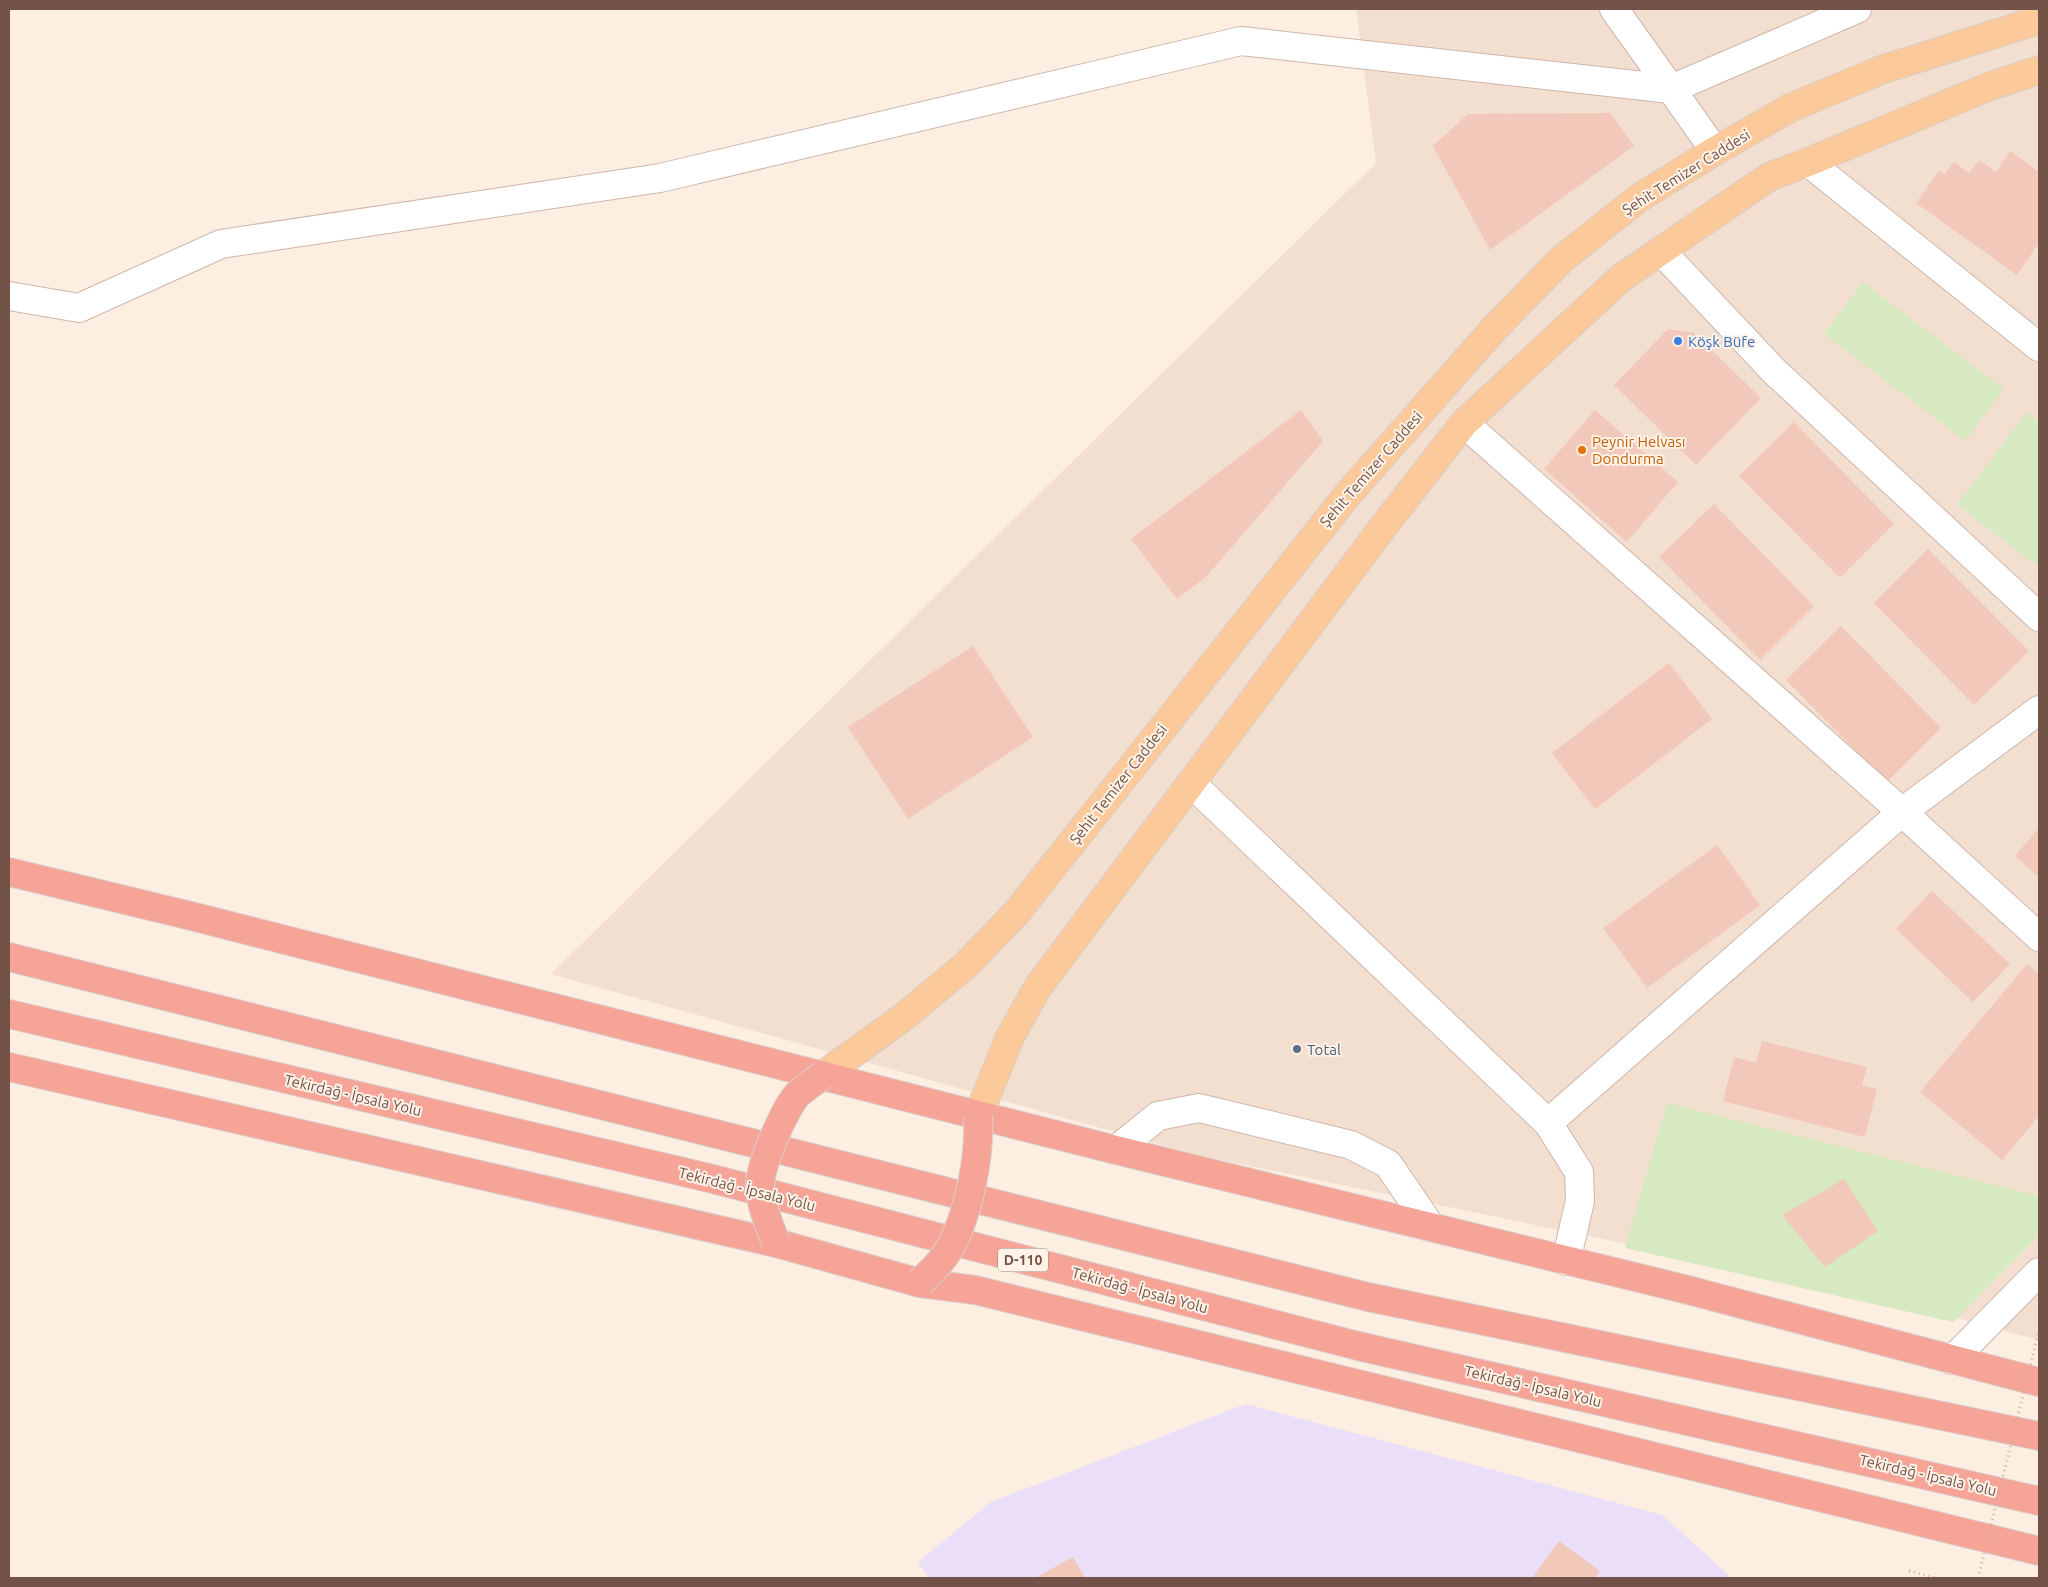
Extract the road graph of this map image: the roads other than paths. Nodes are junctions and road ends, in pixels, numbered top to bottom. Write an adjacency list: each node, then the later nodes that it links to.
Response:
1 (1614, 9): 5 (street)
2 (1857, 9): 5 (street)
3 (2039, 20): 6 (main road, Şehit Temizer Caddesi)
4 (2039, 70): 7 (main road)
5 (1671, 89): 6 (street); 9 (street)
6 (1715, 151): 21 (main road, Şehit Temizer Caddesi)
7 (1808, 162): 8 (main road); 10 (street)
8 (1661, 251): 11 (main road); 12 (street)
9 (9, 296)
10 (2039, 347)
11 (1464, 423): 14 (main road); 15 (street)
12 (2039, 618)
13 (2039, 710): 15 (street)
14 (1191, 783): 22 (main road); 23 (street)
15 (1902, 812): 17 (street); 23 (street)
16 (9, 872): 21 (highway)
17 (2039, 937)
18 (9, 956): 33 (highway)
19 (9, 1014): 34 (highway, Tekirdağ - İpsala Yolu / D-110)
20 (9, 1068): 26 (highway)
21 (823, 1075): 22 (highway); 26 (highway, bridge)
22 (978, 1116): 24 (highway); 29 (highway, bridge)
23 (1548, 1123): 27 (street)
24 (1116, 1150): 25 (highway); 25 (street)
25 (1431, 1227): 27 (highway)
26 (776, 1243): 29 (highway)
27 (1566, 1261): 31 (highway)
28 (2039, 1272): 30 (street)
29 (920, 1283): 35 (highway)
30 (2029, 1295): 31 (street)
31 (1952, 1360): 32 (highway)
32 (2039, 1382)
33 (2039, 1436)
34 (2039, 1501)
35 (2039, 1551)

